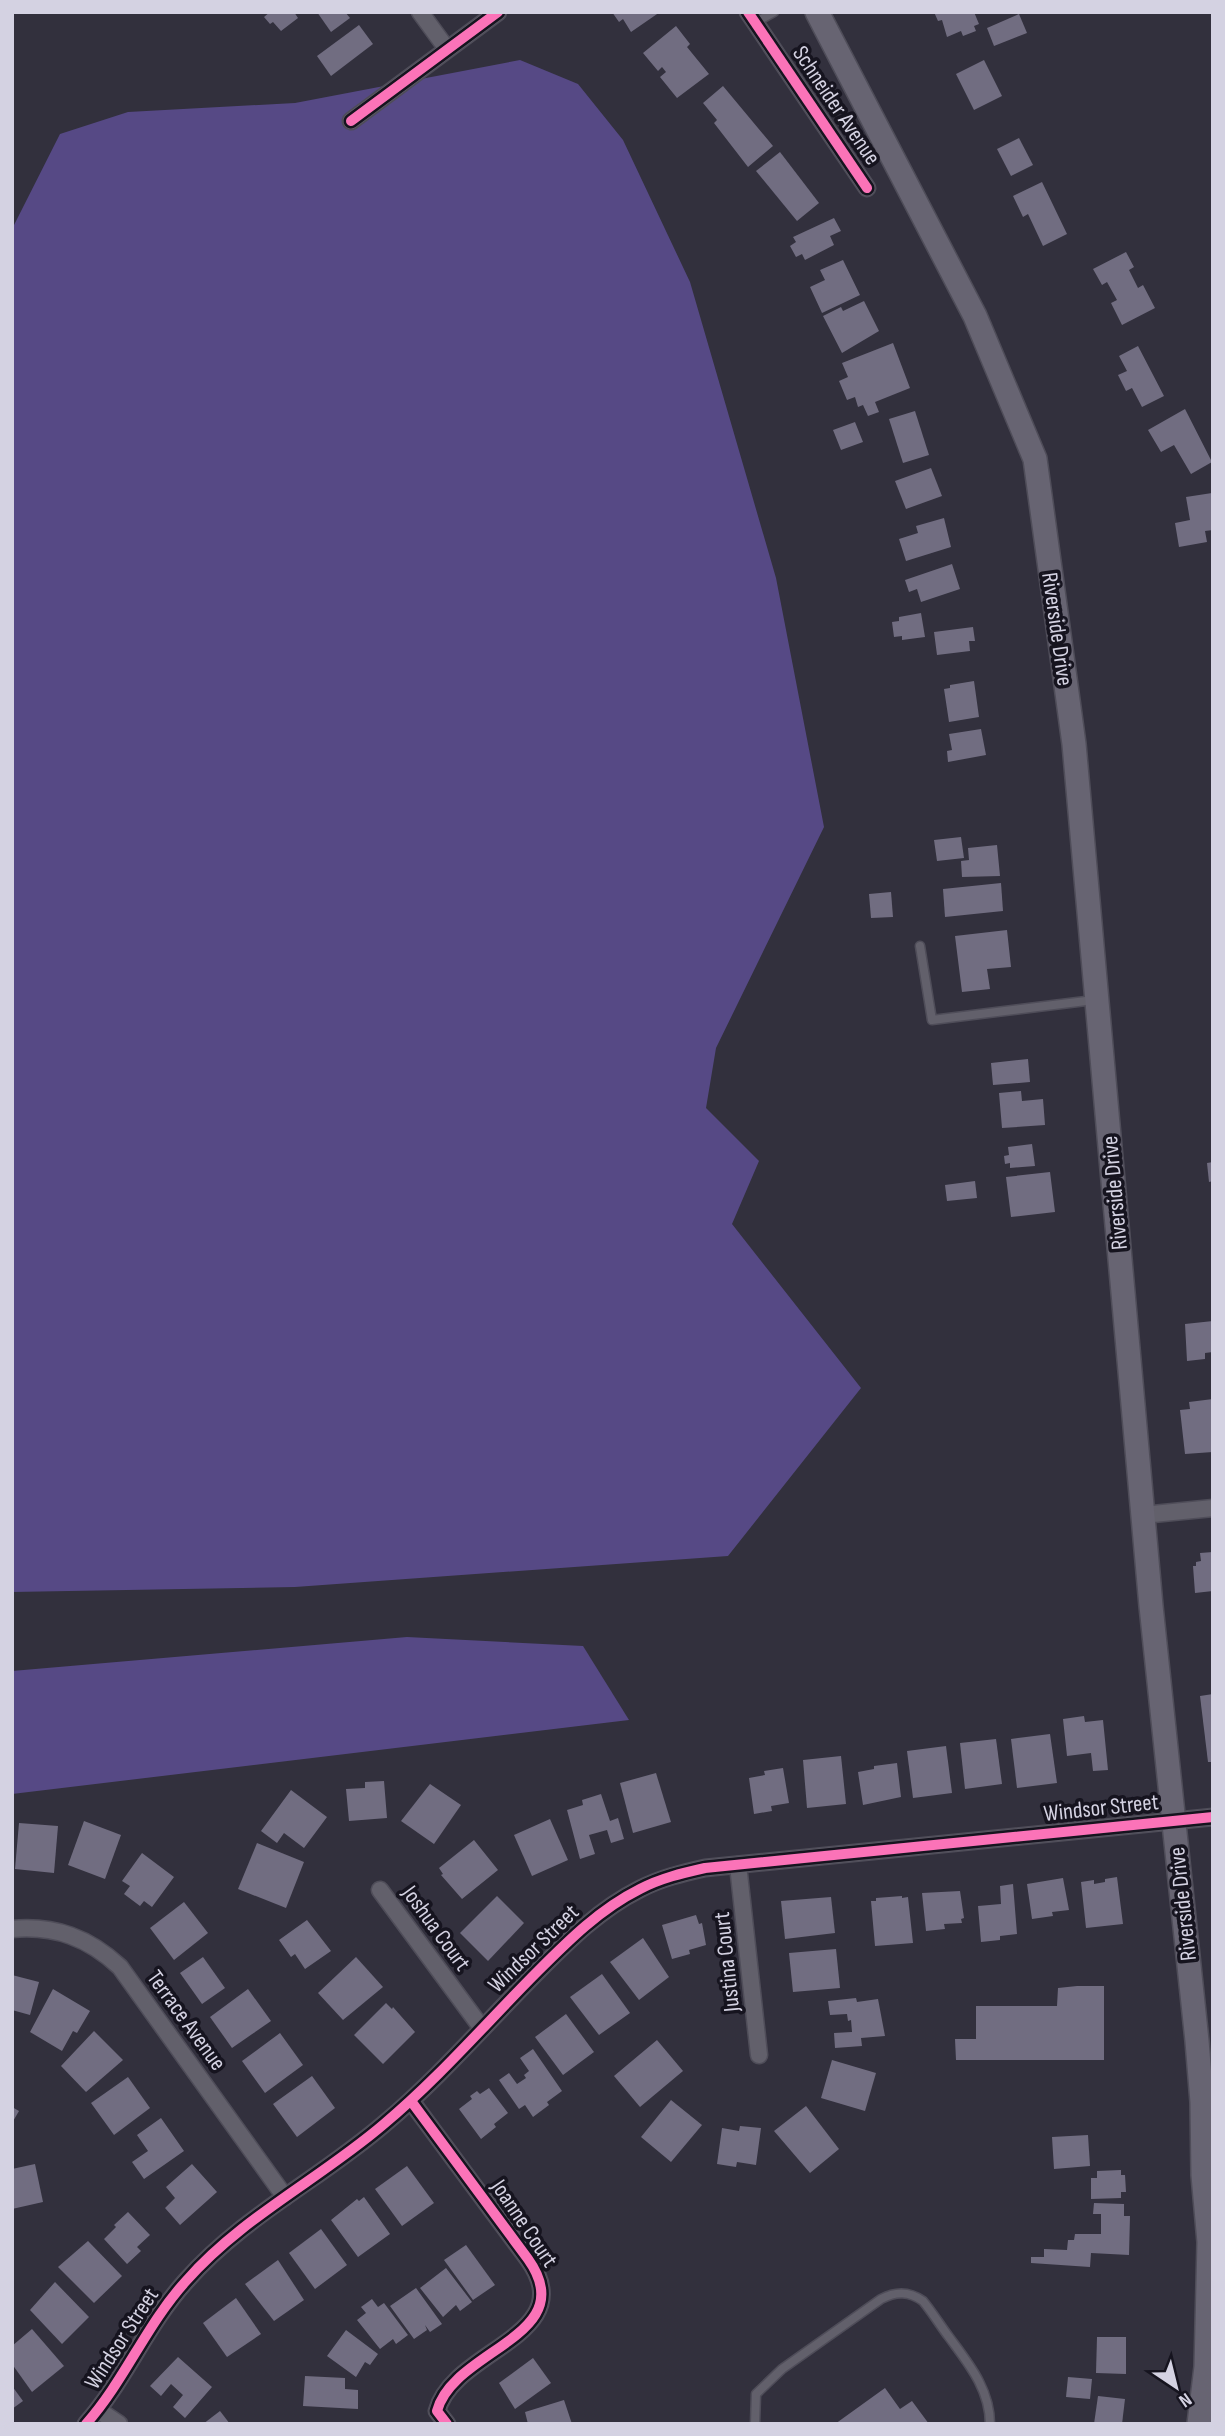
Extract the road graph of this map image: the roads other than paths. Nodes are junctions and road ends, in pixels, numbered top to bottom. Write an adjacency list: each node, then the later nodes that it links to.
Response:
1 (420, 12): 6 (street)
2 (498, 12): 6 (street)
3 (774, 12): 5 (lane)
4 (817, 12): 10 (main road, Riverside Drive)
5 (752, 17): 8 (street, Schneider Avenue)
6 (447, 49): 7 (street)
7 (351, 121)
8 (867, 188)
9 (920, 946): 10 (lane)
10 (1097, 999): 12 (main road, Riverside Drive)
11 (1213, 1508): 12 (street)
12 (1143, 1515): 14 (main road, Riverside Drive)
13 (1213, 1817): 14 (street, Windsor Street)
14 (1173, 1821): 15 (street, Windsor Street); 22 (main road, Riverside Drive)
15 (738, 1865): 18 (street, Windsor Street); 19 (street, Justina Court)
16 (380, 1890): 18 (street, Joshua Court)
17 (12, 1930): 21 (street, Terrace Avenue)
18 (481, 2027): 20 (street, Windsor Street)
19 (759, 2055)
20 (411, 2101): 21 (street, Windsor Street); 26 (street, Joanne Court)
21 (285, 2197): 23 (street, Windsor Street)
22 (1210, 2373): 29 (main road, Riverside Drive)
23 (98, 2410): 24 (street, Windsor Street); 25 (street)
24 (86, 2424)
25 (119, 2424)
26 (447, 2424)
27 (755, 2424): 28 (lane)
28 (990, 2424)
29 (1199, 2424)

